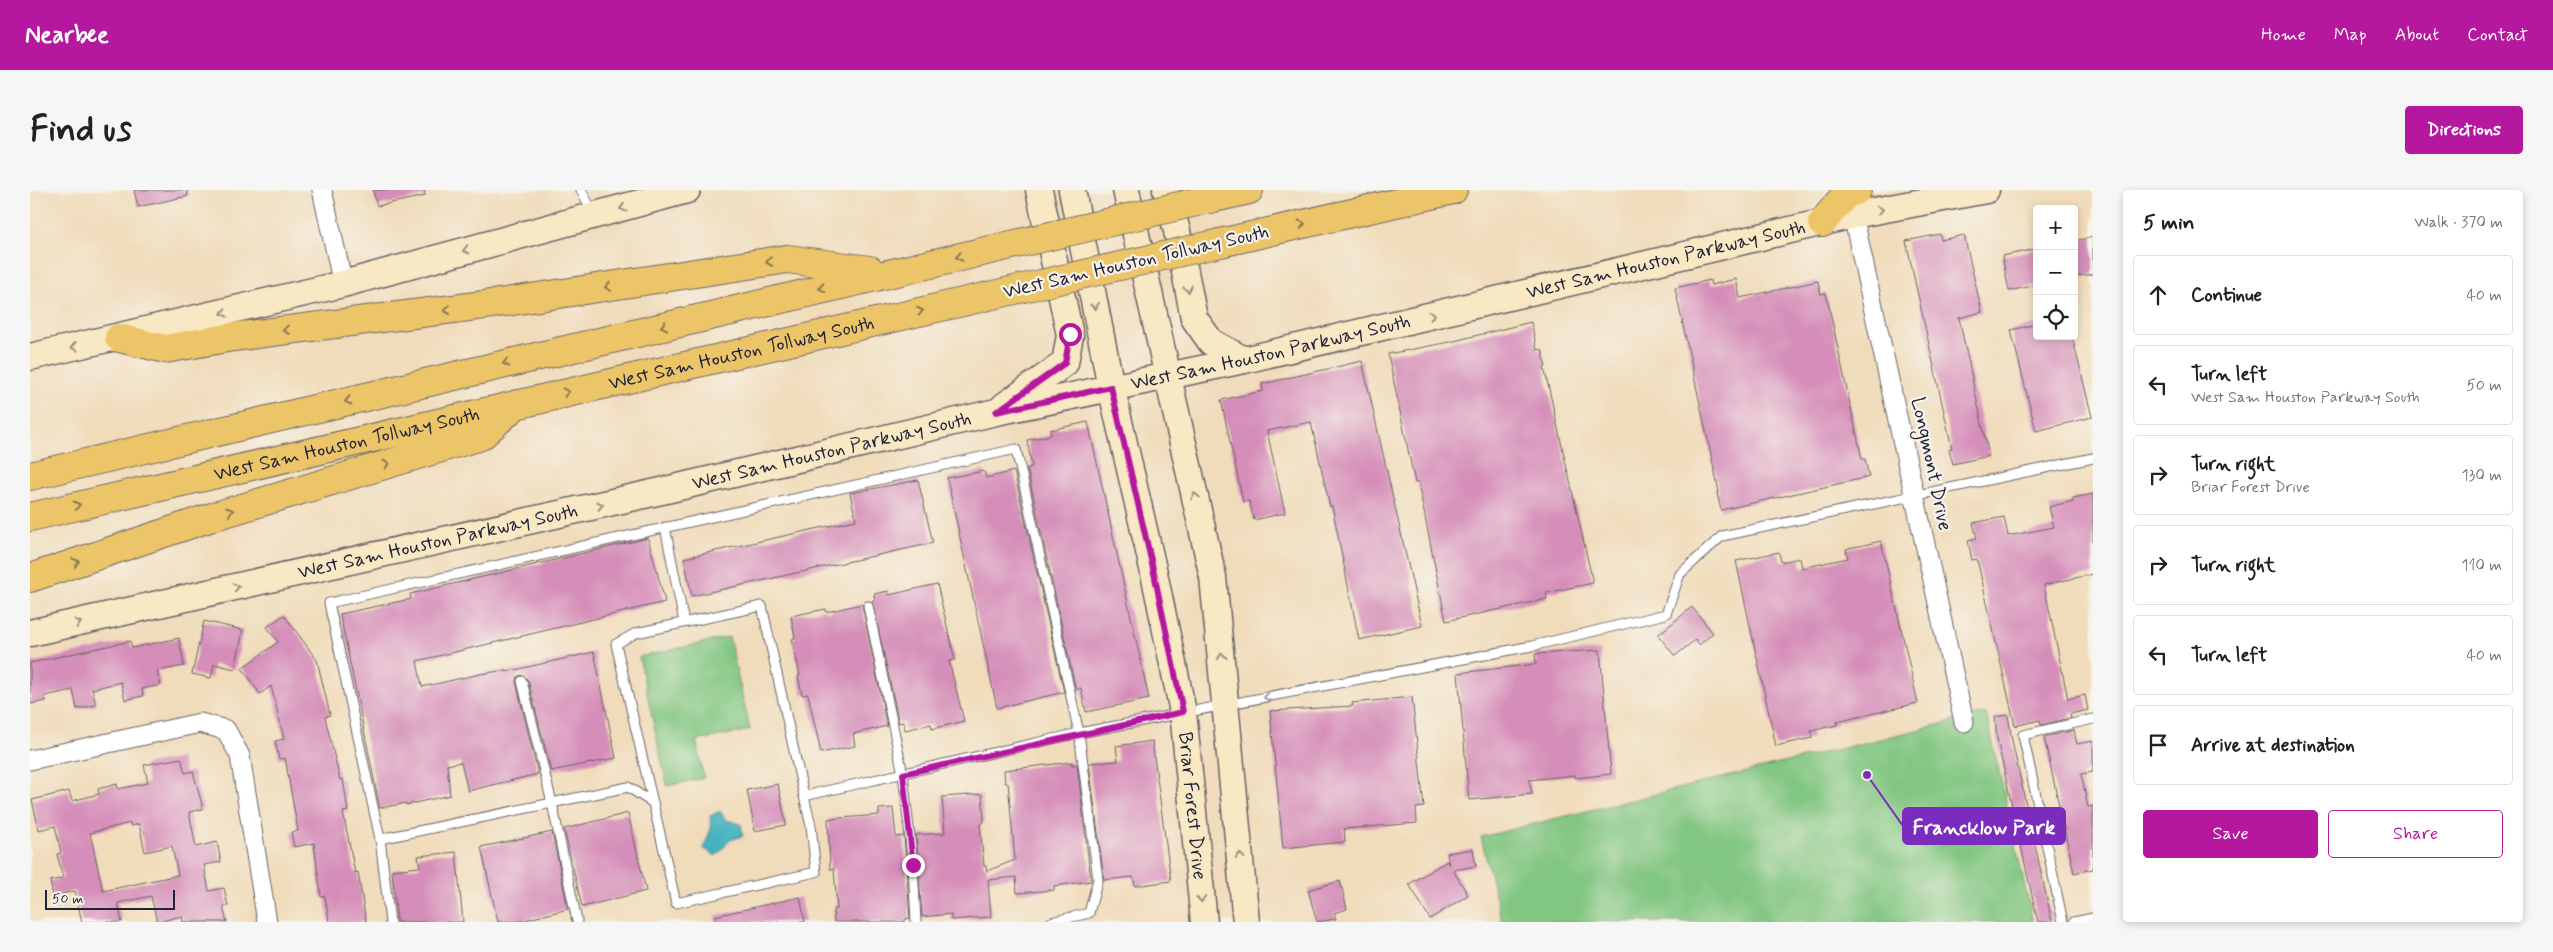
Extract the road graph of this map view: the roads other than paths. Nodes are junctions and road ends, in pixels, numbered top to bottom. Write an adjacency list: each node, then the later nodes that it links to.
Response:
1 (322, 190): 15 (street)
2 (581, 190): 12 (lane)
3 (687, 190): 12 (main road, one-way to 12)
4 (1039, 190): 22 (main road)
5 (1072, 190): 20 (main road, Briar Forest Drive, one-way to 20)
6 (1126, 190): 19 (main road, Briar Forest Drive)
7 (1166, 190): 18 (main road, one-way to 18)
8 (1249, 190): 14 (highway, West Sam Houston Tollway South, one-way to 14, bridge)
9 (1453, 190): 21 (highway, West Sam Houston Tollway South, one-way to 9, bridge)
10 (1986, 190): 11 (main road, one-way to 10)
11 (1855, 203): 13 (highway); 25 (street, Longmont Drive)
12 (594, 215): 15 (main road, one-way to 15)
13 (1822, 223): 18 (main road, West Sam Houston Parkway South, one-way to 13)
14 (886, 273): 16 (highway, one-way to 16); 24 (highway, West Sam Houston Tollway South, one-way to 24)
15 (343, 284): 16 (main road, one-way to 16)
16 (119, 338): 17 (main road, one-way to 17)
17 (30, 357)
18 (1244, 360): 19 (main road, West Sam Houston Parkway South)
19 (1168, 375): 20 (main road, West Sam Houston Parkway South); 33 (main road, Briar Forest Drive, one-way to 19)
20 (1111, 387): 22 (main road, West Sam Houston Parkway South); 34 (main road, Briar Forest Drive)
21 (518, 403): 26 (highway, West Sam Houston Tollway South, one-way to 21); 28 (highway, one-way to 21)
22 (996, 412): 31 (main road, West Sam Houston Parkway South, one-way to 22)
23 (2093, 458): 25 (lane)
24 (30, 476)
25 (1915, 496): 33 (lane, one-way to 33); 36 (street, Longmont Drive)
26 (30, 517)
27 (664, 527): 30 (lane); 37 (lane); 43 (lane)
28 (30, 578)
29 (868, 606): 39 (lane)
30 (684, 622): 40 (lane); 41 (lane)
31 (30, 633)
32 (522, 681): 42 (lane)
33 (1227, 705): 34 (lane); 51 (main road, Briar Forest Drive, one-way to 33)
34 (1183, 712): 37 (lane); 50 (main road, Briar Forest Drive, one-way to 50)
35 (2093, 719): 52 (lane)
36 (1964, 722)
37 (1079, 733): 39 (lane); 49 (lane)
38 (30, 760): 46 (street)
39 (903, 774): 40 (lane); 48 (lane)
40 (804, 796): 41 (lane)
41 (653, 802): 42 (lane)
42 (552, 803): 43 (lane); 45 (lane)
43 (380, 839): 47 (lane)
44 (2093, 918): 53 (lane)
45 (577, 921)
46 (266, 922)
47 (390, 922)
48 (916, 922)
49 (1052, 922)
50 (1204, 922)
51 (1246, 922)
52 (2063, 922)
53 (2074, 922)

